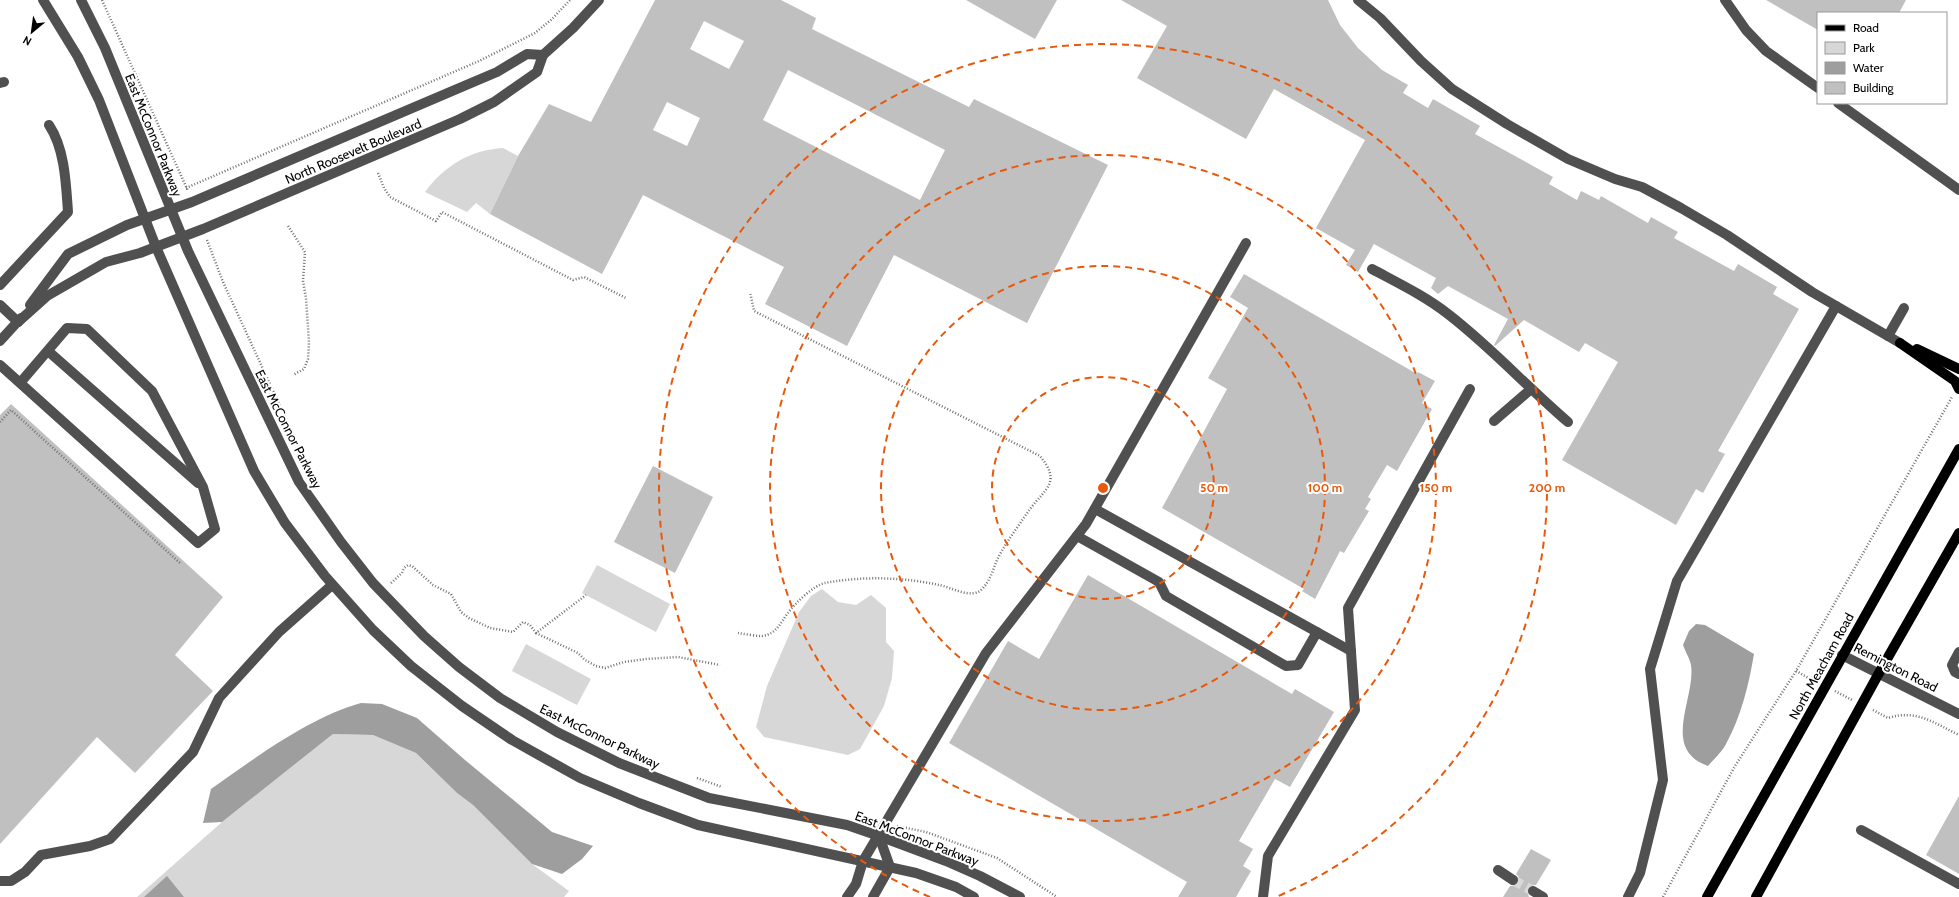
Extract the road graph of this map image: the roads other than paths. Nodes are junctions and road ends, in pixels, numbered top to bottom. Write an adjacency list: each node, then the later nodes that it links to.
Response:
1 (44, 0): 12 (street)
2 (81, 0): 11 (street, East McConnor Parkway)
3 (599, 0): 6 (street, North Roosevelt Boulevard)
4 (1358, 0): 19 (street)
5 (1725, 0): 7 (street)
6 (543, 55): 11 (street, North Roosevelt Boulevard); 13 (street, North Roosevelt Boulevard)
7 (1817, 87)
8 (1839, 104): 10 (street)
9 (49, 125): 17 (street)
10 (1959, 190)
11 (171, 209): 12 (street, North Roosevelt Boulevard); 13 (street, East McConnor Parkway)
12 (145, 219): 15 (street); 21 (street, North Roosevelt Boulevard)
13 (182, 237): 15 (street, North Roosevelt Boulevard); 48 (street, East McConnor Parkway)
14 (1246, 243): 36 (street)
15 (156, 247): 21 (street, North Roosevelt Boulevard); 39 (street)
16 (1372, 269): 31 (street)
17 (0, 285)
18 (0, 305): 21 (street)
19 (1836, 306): 22 (street); 62 (street)
20 (1904, 308): 22 (street)
21 (18, 322): 23 (street)
22 (1888, 336): 24 (street)
23 (0, 341)
24 (1900, 343): 27 (main road); 29 (main road)
25 (48, 351): 28 (street); 35 (street); 35 (street)
26 (0, 365): 28 (street)
27 (1959, 369)
28 (20, 383): 35 (street)
29 (1958, 388)
30 (1470, 389): 41 (street)
31 (1530, 390): 32 (street); 33 (street)
32 (1494, 422)
33 (1568, 422)
34 (1959, 449): 43 (main road, North Meacham Road)
35 (203, 487)
36 (1095, 509): 38 (street); 40 (street)
37 (1959, 534): 44 (main road)
38 (1077, 536): 40 (street); 48 (street)
39 (332, 585): 49 (street); 52 (street)
40 (1317, 632): 41 (street)
41 (1351, 651): 60 (street)
42 (1959, 652): 45 (street)
43 (1842, 655): 44 (street, Remington Road); 63 (main road, North Meacham Road)
44 (1879, 673): 46 (street, Remington Road); 64 (main road)
45 (1959, 674)
46 (1959, 714)
47 (1861, 830): 54 (street)
48 (879, 836): 49 (street); 50 (street); 59 (street, East McConnor Parkway)
49 (863, 861): 50 (street); 56 (street)
50 (890, 867): 57 (street); 58 (street)
51 (1498, 870): 53 (street)
52 (0, 880)
53 (1513, 880)
54 (1959, 884)
55 (1533, 891): 61 (street)
56 (847, 897)
57 (873, 897)
58 (974, 897)
59 (1020, 897)
60 (1263, 897)
61 (1543, 897)
62 (1628, 897)
63 (1707, 897)
64 (1756, 897)

